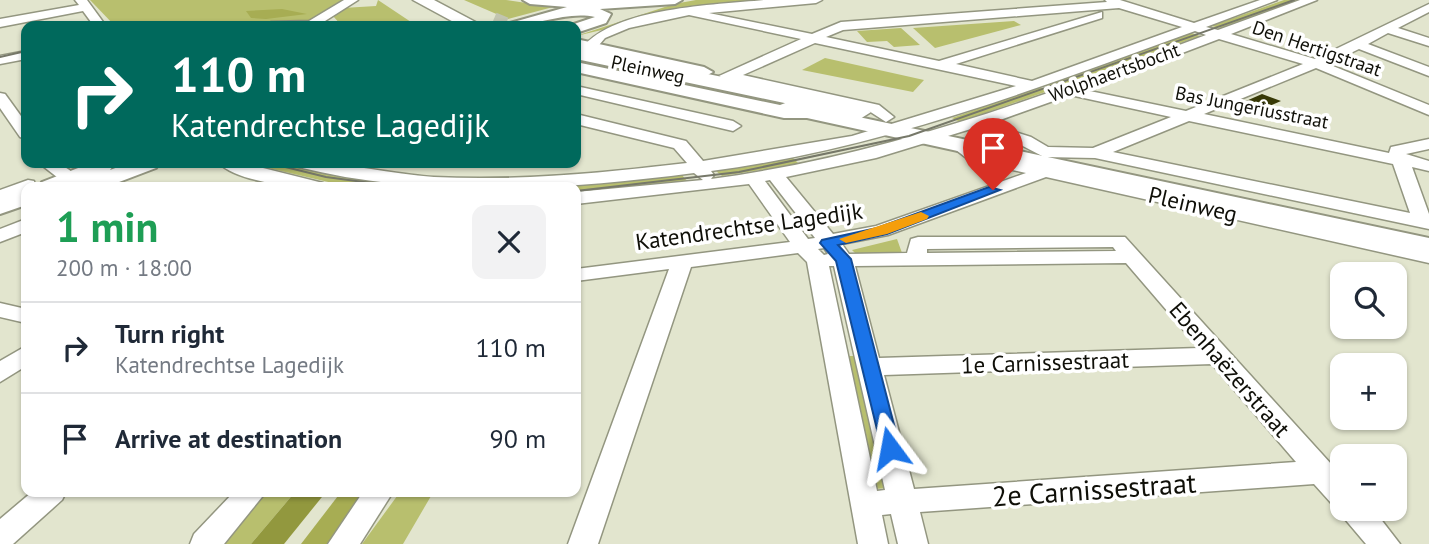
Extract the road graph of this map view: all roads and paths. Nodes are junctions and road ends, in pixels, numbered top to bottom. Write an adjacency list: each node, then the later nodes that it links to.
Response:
1 (352, 0): 20 (street)
2 (404, 0): 21 (highway)
3 (421, 0): 22 (highway)
4 (436, 0): 23 (highway)
5 (450, 0): 24 (highway)
6 (530, 0): 15 (main road)
7 (675, 0): 15 (main road)
8 (816, 0): 14 (street)
9 (1271, 0): 29 (street, Wolphaertsbocht)
10 (1311, 0): 31 (street, Wolphaertsbocht)
11 (83, 4): 13 (street); 19 (street)
12 (1118, 4): 29 (street, Den Hertigstraat); 32 (street); 44 (street)
13 (62, 5): 18 (street); 27 (street)
14 (686, 6): 15 (main road); 32 (street); 36 (street)
15 (595, 7): 25 (main road); 28 (main road)
16 (1429, 7): 17 (street)
17 (1412, 15): 26 (street); 30 (street)
18 (72, 21)
19 (96, 21)
20 (315, 21)
21 (445, 21)
22 (464, 21)
23 (485, 21)
24 (487, 21)
25 (540, 21)
26 (1429, 21)
27 (0, 23)
28 (581, 23)
29 (1194, 27): 31 (street, Den Hertigstraat); 49 (street, Wolphaertsbocht)
30 (1387, 29): 33 (street); 34 (street)
31 (1217, 34): 43 (street, Den Hertigstraat); 50 (street, Wolphaertsbocht)
32 (811, 39): 44 (street); 48 (street)
33 (1429, 42)
34 (1359, 45): 43 (street); 47 (street)
35 (21, 48): 39 (street)
36 (581, 50)
37 (581, 51): 46 (main road, Pleinweg)
38 (581, 51): 48 (highway, Pleinweg)
39 (0, 52)
40 (581, 52): 54 (highway, Pleinweg)
41 (21, 56): 42 (street)
42 (0, 60)
43 (1317, 64): 53 (street, Den Hertigstraat); 56 (street)
44 (940, 65): 49 (street)
45 (581, 68): 54 (main road, Pleinweg)
46 (704, 72): 48 (highway)
47 (1429, 72)
48 (727, 81): 55 (highway, Pleinweg); 59 (street, Pleinweg)
49 (1030, 84): 64 (street, Wolphaertsbocht)
50 (1065, 90): 56 (street, Bas Jungeriusstraat); 57 (street, Wolphaertsbocht)
51 (581, 91): 60 (street, Pleinweg)
52 (0, 97): 61 (street)
53 (1429, 110)
54 (798, 111): 59 (main road, Pleinweg); 66 (street, Pleinweg)
55 (860, 112): 59 (main road, Pleinweg)
56 (1190, 116): 68 (street); 69 (street, Bas Jungeriusstraat)
57 (980, 120): 65 (street, Wolphaertsbocht); 70 (street, Pleinweg)
58 (581, 123): 77 (street)
59 (886, 124): 64 (main road, Pleinweg); 66 (street, Wolphaertsbocht)
60 (733, 126)
61 (21, 128)
62 (21, 129): 63 (street)
63 (0, 130)
64 (920, 131): 65 (main road, Pleinweg); 76 (street, Wolphaertsbocht)
65 (954, 139): 70 (main road, Pleinweg); 94 (main road, Pleinweg)
66 (839, 143): 77 (street, Wolphaertsbocht)
67 (1429, 144): 69 (street)
68 (1095, 153): 70 (street, Pleinweg); 91 (street, Pleinweg)
69 (1398, 158): 71 (street, Bas Jungeriusstraat); 91 (street)
70 (1044, 162): 91 (main road, Pleinweg); 95 (street, Katendrechtse Lagedijk); 96 (street, Pleinweg)
71 (1429, 166)
72 (98, 168): 79 (main road)
73 (129, 168): 80 (main road)
74 (240, 168): 81 (street)
75 (337, 168): 82 (street, Wolphaertsbocht)
76 (774, 174): 78 (street, Wolphaertsbocht); 95 (street)
77 (704, 175): 78 (street, Wolphaertsbocht); 83 (street, Wolphaertsbocht); 86 (street, Wolphaertsbocht)
78 (753, 177): 95 (street)
79 (65, 182)
80 (74, 182)
81 (273, 182)
82 (463, 182)
83 (516, 182)
84 (21, 193): 85 (street)
85 (0, 197)
86 (581, 197)
87 (21, 199): 88 (main road)
88 (0, 207)
89 (21, 213): 90 (main road)
90 (0, 221)
91 (1427, 226)
92 (21, 227): 93 (street)
93 (0, 236)
94 (1429, 246)
95 (823, 252): 97 (street, Katendrechtse Lagedijk); 101 (street, Ebenhaëzerstraat); 103 (street); 111 (street)
96 (1429, 257)
97 (682, 262): 98 (street, Katendrechtse Lagedijk); 116 (street)
98 (581, 274)
99 (0, 310): 100 (street)
100 (21, 315)
101 (1219, 356): 103 (street, 1e Carnissestraat); 105 (street, Ebenhaëzerstraat)
102 (21, 358): 104 (street)
103 (871, 368): 110 (street)
104 (0, 373)
105 (1322, 472): 106 (street, Ebenhaëzerstraat); 110 (street, 2e Carnissestraat)
106 (1330, 482)
107 (46, 497): 113 (street)
108 (247, 497): 114 (street)
109 (376, 497): 115 (street)
110 (903, 502): 111 (street, 2e Carnissestraat); 118 (street)
111 (866, 504): 117 (street)
112 (1365, 521): 119 (street)
113 (0, 537)
114 (205, 544)
115 (343, 544)
116 (583, 544)
117 (873, 544)
118 (913, 544)
119 (1385, 544)

